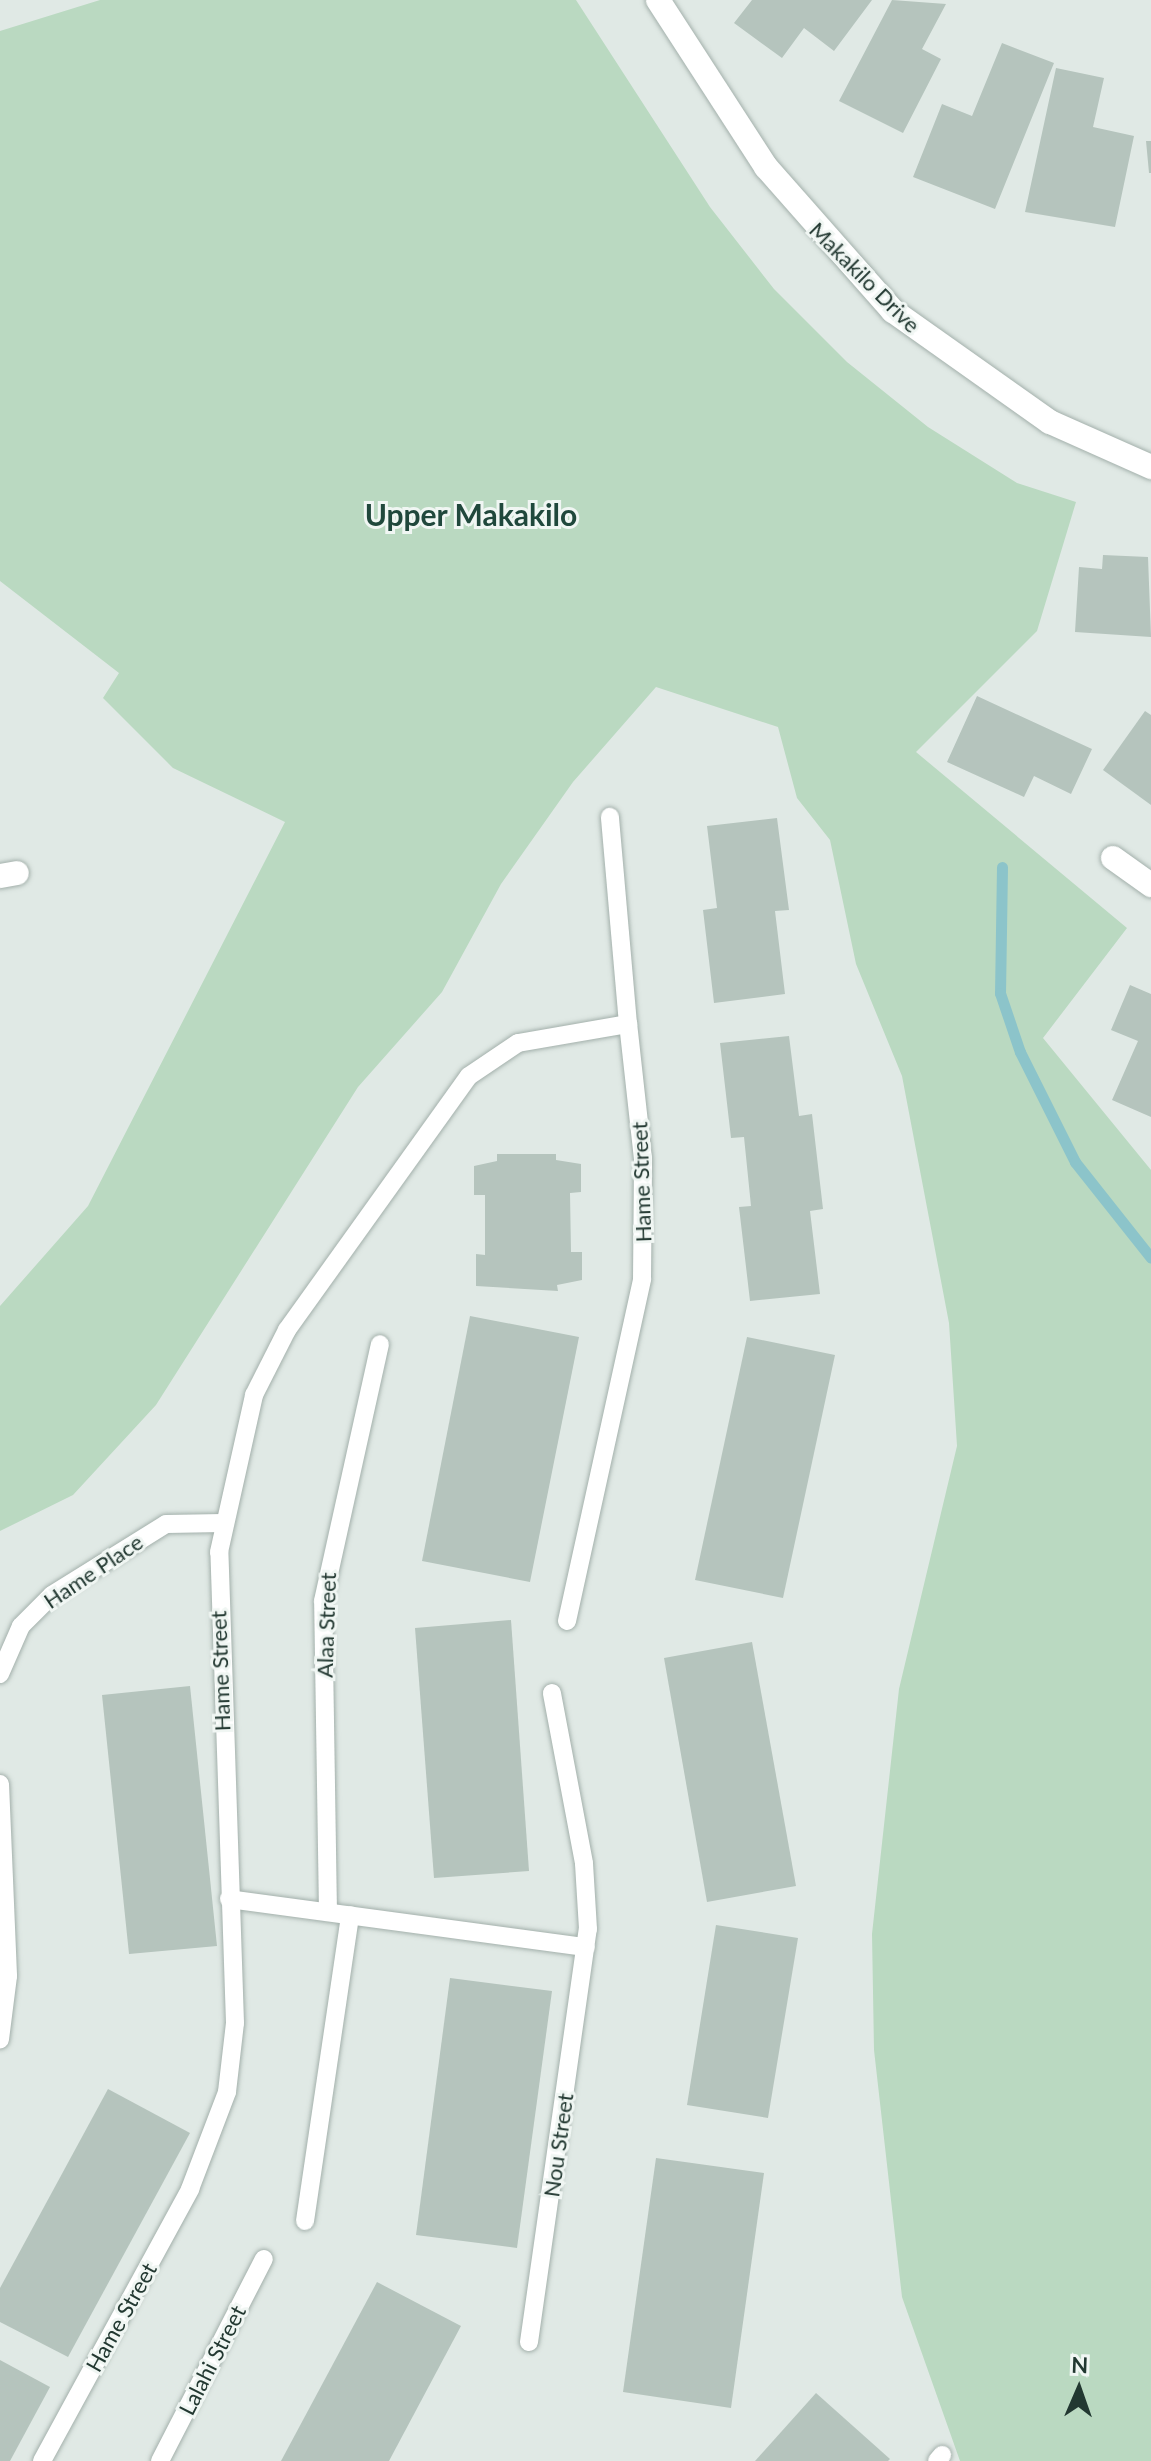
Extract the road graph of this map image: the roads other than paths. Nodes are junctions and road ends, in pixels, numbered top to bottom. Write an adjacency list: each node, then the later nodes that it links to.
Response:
1 (658, 0): 2 (street, Makakilo Drive)
2 (1151, 467)
3 (610, 817): 6 (lane, Hame Street)
4 (1113, 858): 5 (street)
5 (1151, 885)
6 (628, 1024): 8 (lane, Hame Street); 9 (lane, Hame Street)
7 (380, 1344): 14 (lane, Alaa Street)
8 (223, 1523): 10 (lane, Hame Place); 13 (lane, Hame Street)
9 (567, 1621)
10 (0, 1674)
11 (552, 1693): 16 (lane, Nou Street)
12 (0, 1784): 17 (lane)
13 (229, 1899): 14 (lane); 21 (lane, Hame Street)
14 (328, 1912): 15 (lane)
15 (350, 1915): 16 (lane); 18 (lane)
16 (586, 1947): 20 (lane, Nou Street)
17 (0, 2039)
18 (305, 2221)
19 (264, 2259): 22 (lane, Lalahi Street)
20 (529, 2342)
21 (42, 2461)
22 (160, 2461)

